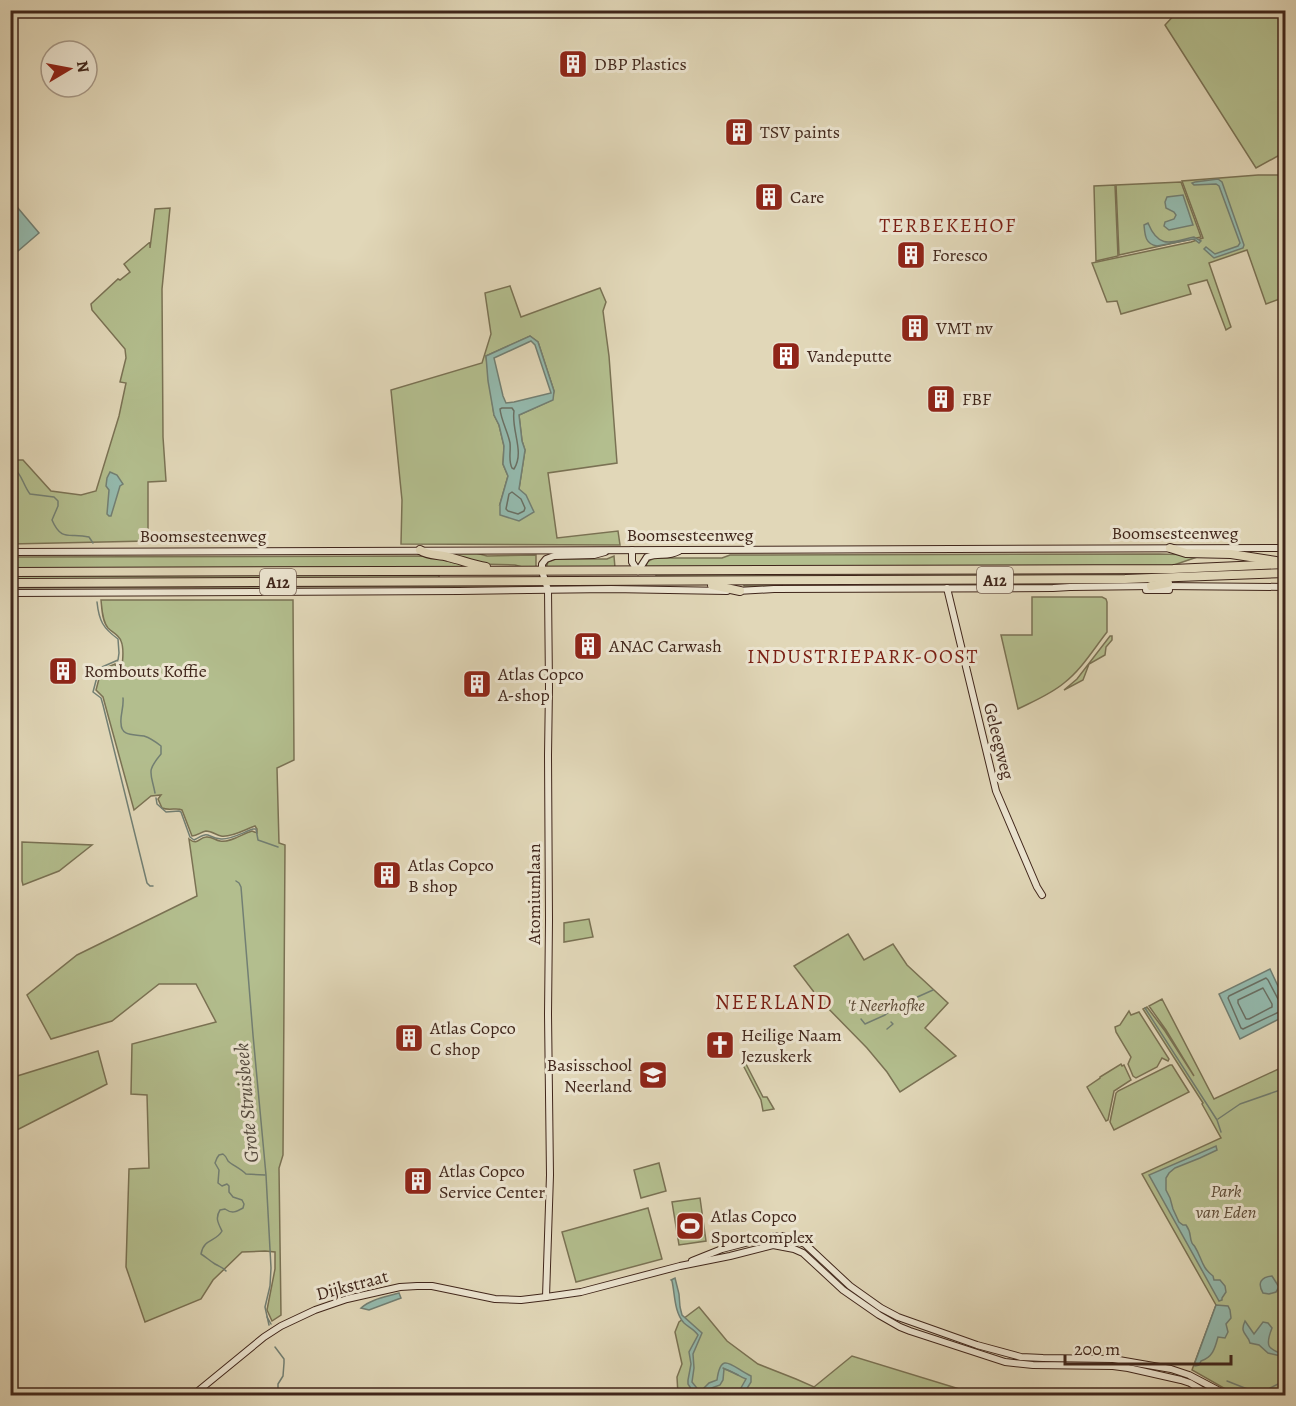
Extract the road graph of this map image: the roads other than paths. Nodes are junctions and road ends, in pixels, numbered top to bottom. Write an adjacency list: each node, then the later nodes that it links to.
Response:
1 (1286, 548): 2 (main road, Boomsesteenweg)
2 (1170, 549): 6 (main road, Boomsesteenweg); 8 (highway)
3 (420, 550): 4 (main road, Boomsesteenweg); 7 (main road, Boomsesteenweg); 9 (highway)
4 (612, 550): 5 (main road, Boomsesteenweg); 10 (main road)
5 (632, 550): 6 (main road, Boomsesteenweg); 11 (main road)
6 (681, 550): 11 (main road)
7 (10, 552)
8 (1286, 563): 11 (highway, A12)
9 (494, 571): 10 (highway, A12); 12 (highway, A12)
10 (542, 571): 11 (highway, A12); 18 (main road, Atomiumlaan)
11 (638, 571): 15 (main road)
12 (10, 573)
13 (1286, 573): 16 (highway, A12)
14 (1286, 579): 19 (highway)
15 (644, 581): 16 (highway, A12); 18 (highway, A12)
16 (704, 581): 24 (highway)
17 (10, 583): 18 (highway, A12)
18 (547, 586): 24 (main road); 25 (main road); 28 (main road, Atomiumlaan)
19 (1151, 586): 20 (main road); 23 (main road)
20 (1217, 587): 21 (main road); 23 (main road)
21 (1286, 587)
22 (946, 588): 23 (main road); 24 (main road); 26 (main road, Geleegweg)
23 (1053, 588)
24 (740, 591)
25 (10, 593)
26 (1042, 895)
27 (680, 1266): 28 (main road, Dijkstraat); 30 (main road); 31 (main road)
28 (546, 1297): 29 (main road, Dijkstraat)
29 (192, 1395)
30 (1212, 1395)
31 (1229, 1395)

